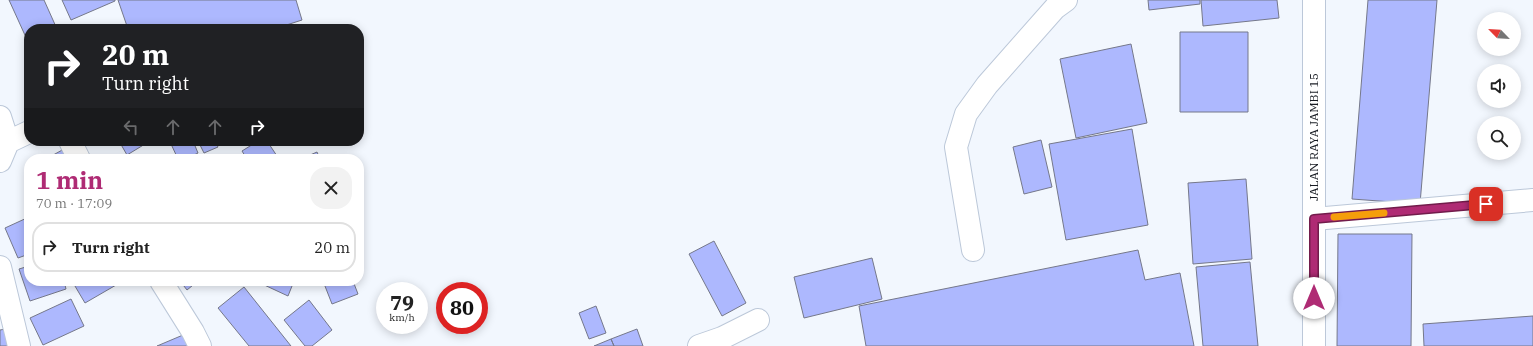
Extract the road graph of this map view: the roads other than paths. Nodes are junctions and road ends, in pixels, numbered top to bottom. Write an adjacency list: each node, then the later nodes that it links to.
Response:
1 (1066, 0): 8 (main road)
2 (1314, 0): 7 (main road, JALAN RAYA JAMBI 15)
3 (0, 117): 5 (main road)
4 (24, 136): 5 (main road)
5 (4, 151)
6 (1533, 200): 7 (main road)
7 (1314, 219): 15 (main road, JALAN RAYA JAMBI 15)
8 (973, 250)
9 (0, 267): 12 (main road)
10 (164, 286): 13 (main road)
11 (758, 320): 14 (main road)
12 (19, 346)
13 (200, 346)
14 (699, 346)
15 (1314, 346)

